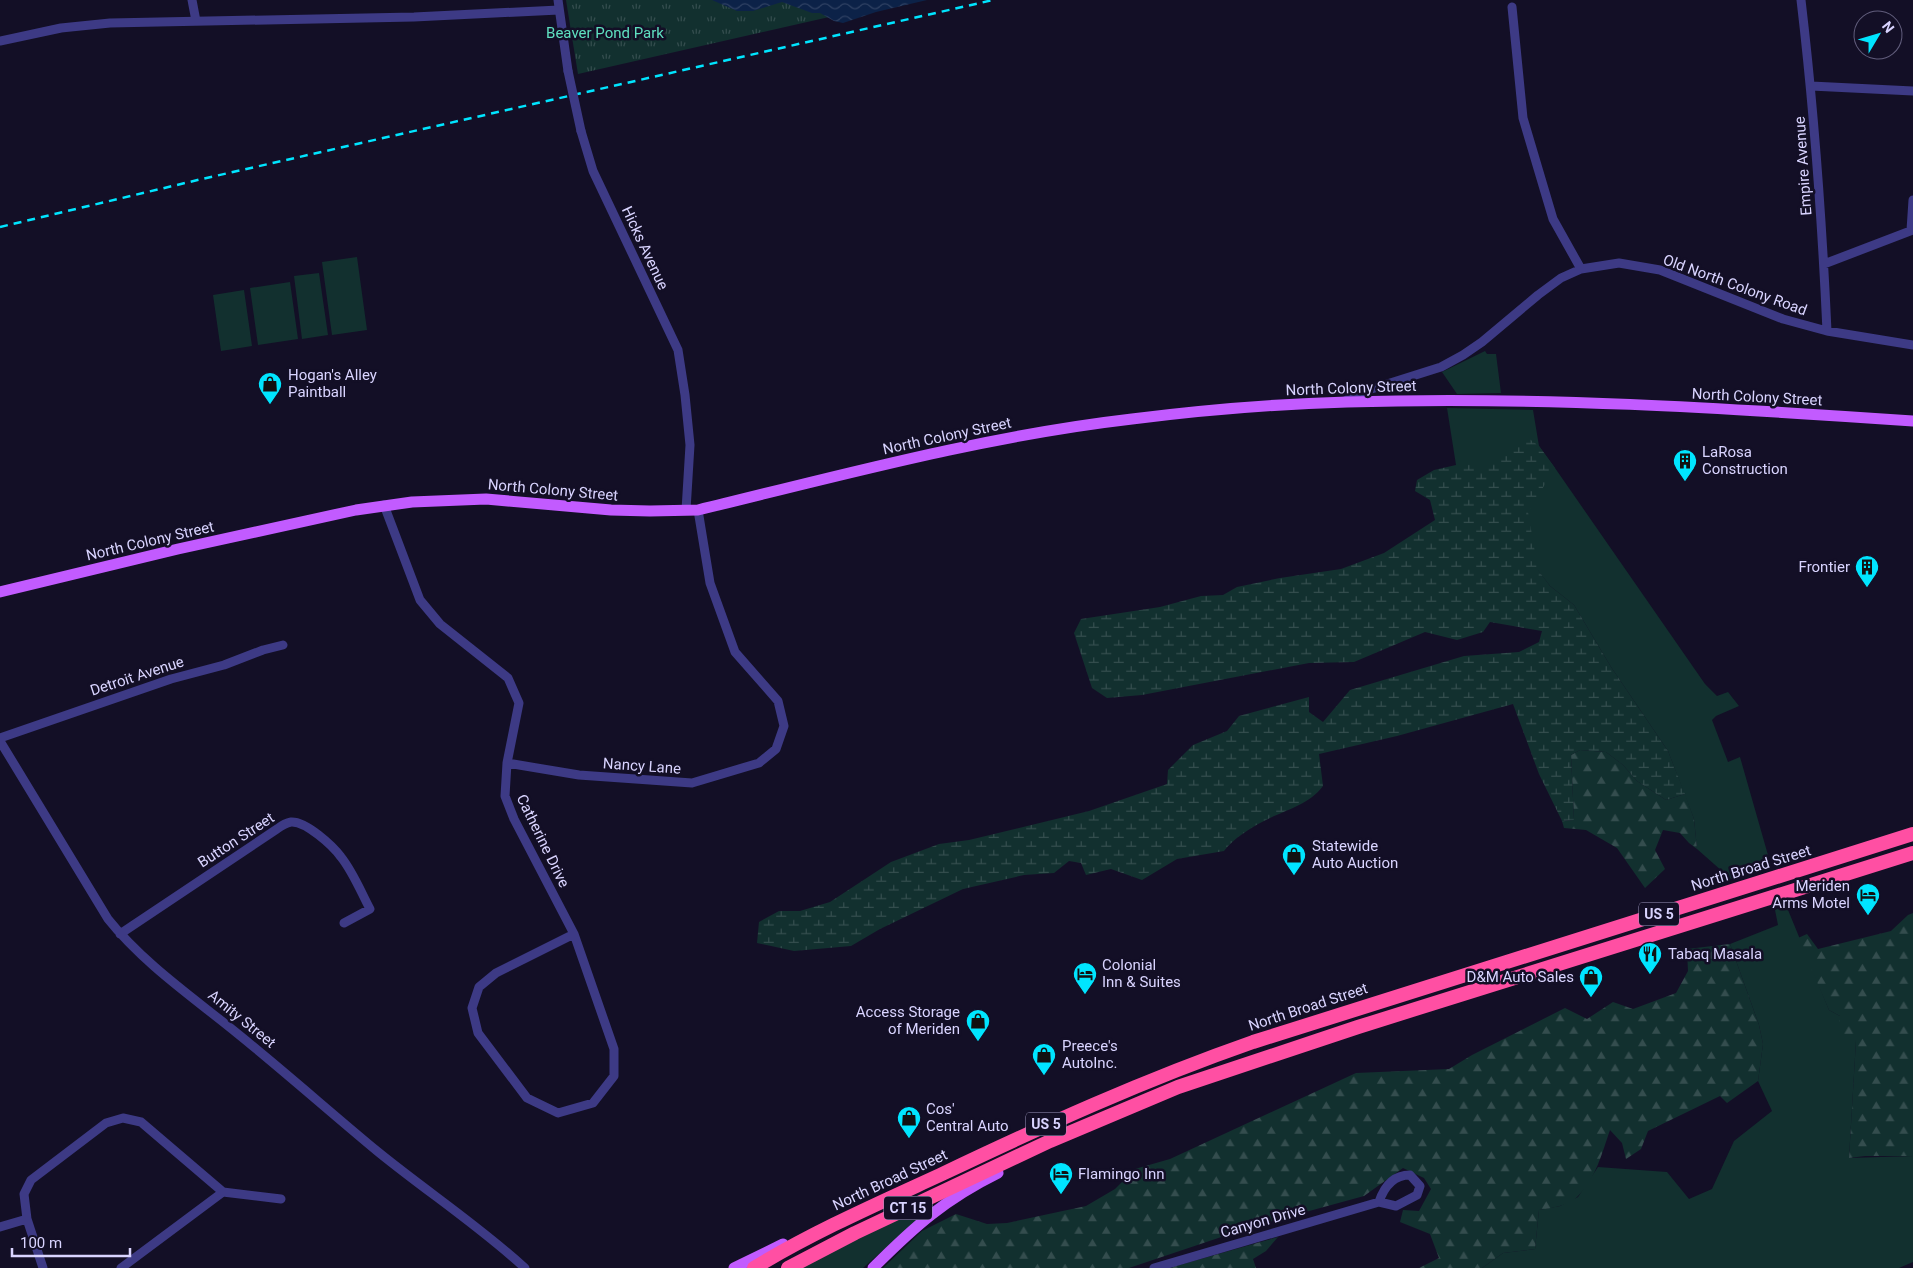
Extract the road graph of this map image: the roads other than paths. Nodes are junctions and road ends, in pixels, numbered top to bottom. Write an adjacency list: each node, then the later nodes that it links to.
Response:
1 (192, 0): 6 (street)
2 (558, 0): 5 (street, Hicks Avenue)
3 (1801, 0): 8 (street, Empire Avenue)
4 (1512, 7): 13 (street)
5 (559, 10): 6 (street); 19 (street, Hicks Avenue, bridge)
6 (196, 21): 7 (street)
7 (0, 40)
8 (1811, 86): 9 (street); 12 (street, Empire Avenue)
9 (1913, 91)
10 (1913, 200): 11 (street)
11 (1912, 230): 12 (street)
12 (1824, 264): 14 (street, Empire Avenue)
13 (1581, 269): 14 (street, Old North Colony Road); 16 (street, Old North Colony Road)
14 (1827, 331): 15 (street, Old North Colony Road)
15 (1913, 345)
16 (1345, 402): 17 (main road, North Colony Street); 20 (main road, North Colony Street)
17 (1913, 421)
18 (384, 505): 19 (main road, North Colony Street); 21 (main road, North Colony Street); 24 (street, Catherine Drive)
19 (686, 510): 20 (main road, North Colony Street)
20 (698, 510): 24 (street, Nancy Lane)
21 (0, 592)
22 (283, 645): 23 (street, Detroit Avenue)
23 (0, 740): 28 (street, Amity Street)
24 (507, 763): 29 (street, Catherine Drive)
25 (1913, 834): 30 (highway, North Broad Street / US 5)
26 (1913, 853): 31 (highway, US 5)
27 (344, 923): 28 (street, Button Street)
28 (120, 934): 41 (street, Amity Street)
29 (574, 934): 29 (street, Catherine Drive)
30 (1322, 1020): 31 (highway); 38 (highway, North Broad Street / US 5)
31 (1328, 1037): 32 (highway, US 5)
32 (1029, 1151): 44 (highway, CT 15); 45 (main road, US 5)
33 (223, 1192): 34 (street); 36 (street); 40 (street)
34 (281, 1199)
35 (1379, 1202): 35 (street, Canyon Drive); 46 (street, Canyon Drive)
36 (27, 1219): 37 (street); 39 (street)
37 (0, 1227)
38 (809, 1238): 42 (main road, North Broad Street / US 5); 43 (highway)
39 (43, 1268)
40 (121, 1268)
41 (525, 1268)
42 (734, 1268)
43 (754, 1268)
44 (788, 1268)
45 (873, 1268)
46 (1154, 1268)

